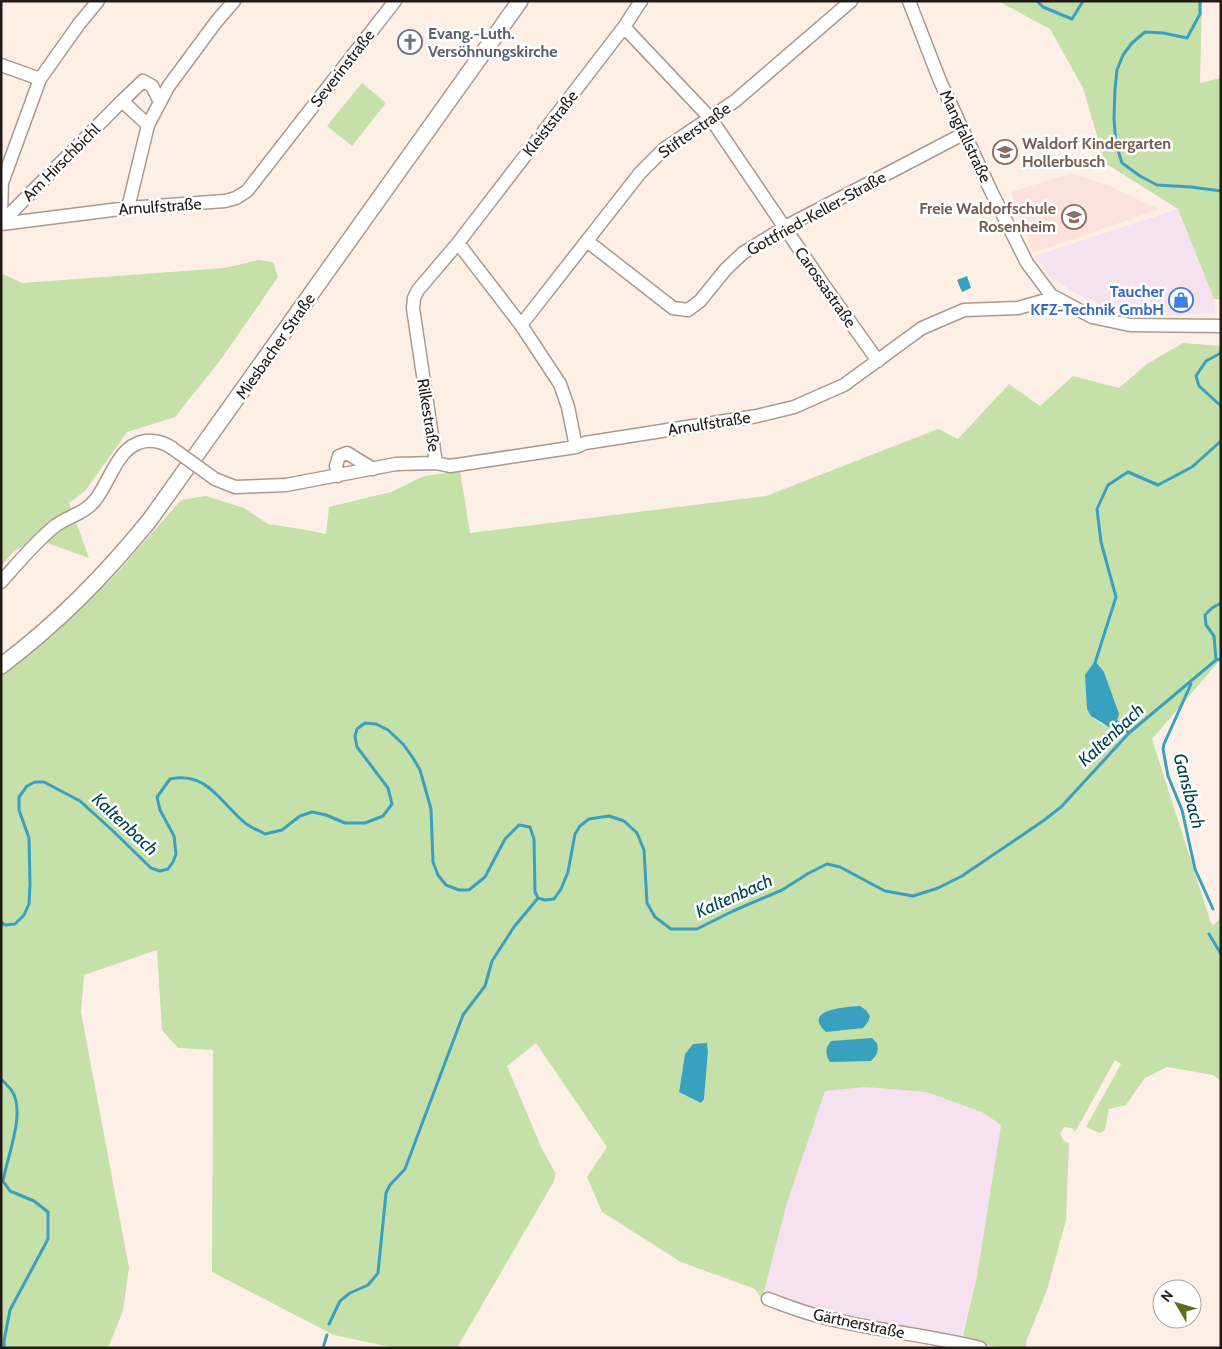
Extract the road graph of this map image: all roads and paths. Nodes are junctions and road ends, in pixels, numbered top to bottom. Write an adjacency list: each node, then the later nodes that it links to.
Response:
1 (98, 1): 10 (street)
2 (234, 1): 12 (street)
3 (395, 1): 16 (street, Severinstraße)
4 (520, 1): 32 (main road, Miesbacher Straße)
5 (641, 1): 8 (street, Kleiststraße)
6 (909, 1): 15 (street, Mangfallstraße)
7 (842, 4): 13 (street, Stifterstraße)
8 (624, 27): 13 (street, Carossastraße); 22 (street, Kleiststraße)
9 (1, 65): 10 (street)
10 (40, 79): 18 (street)
11 (122, 101): 12 (street, Am Hirschbichl); 14 (street); 19 (street, Am Hirschbichl)
12 (160, 102): 14 (street)
13 (711, 119): 20 (street, Carossastraße); 21 (street, Stifterstraße)
14 (148, 125): 17 (street)
15 (964, 134): 20 (street, Gottfried-Keller-Straße); 23 (street, Mangfallstraße)
16 (290, 136): 17 (street, Arnulfstraße)
17 (128, 208): 19 (street, Arnulfstraße)
18 (1, 213)
19 (1, 224)
20 (785, 227): 21 (street, Gottfried-Keller-Straße); 26 (street, Carossastraße)
21 (588, 240): 24 (street, Stifterstraße)
22 (458, 243): 24 (street); 28 (street, Rilkestraße)
23 (1051, 295): 25 (street, Mangfallstraße); 26 (street, Arnulfstraße)
24 (521, 326): 27 (street)
25 (1214, 326)
26 (878, 360): 27 (street, Arnulfstraße)
27 (576, 447): 28 (street, Rilkestraße)
28 (436, 463): 29 (street)
29 (373, 468): 30 (street); 30 (street)
30 (338, 476): 31 (street, bridge)
31 (1, 582)
32 (1, 666)
33 (768, 1299): 34 (street, Gärtnerstraße)
34 (980, 1348)

